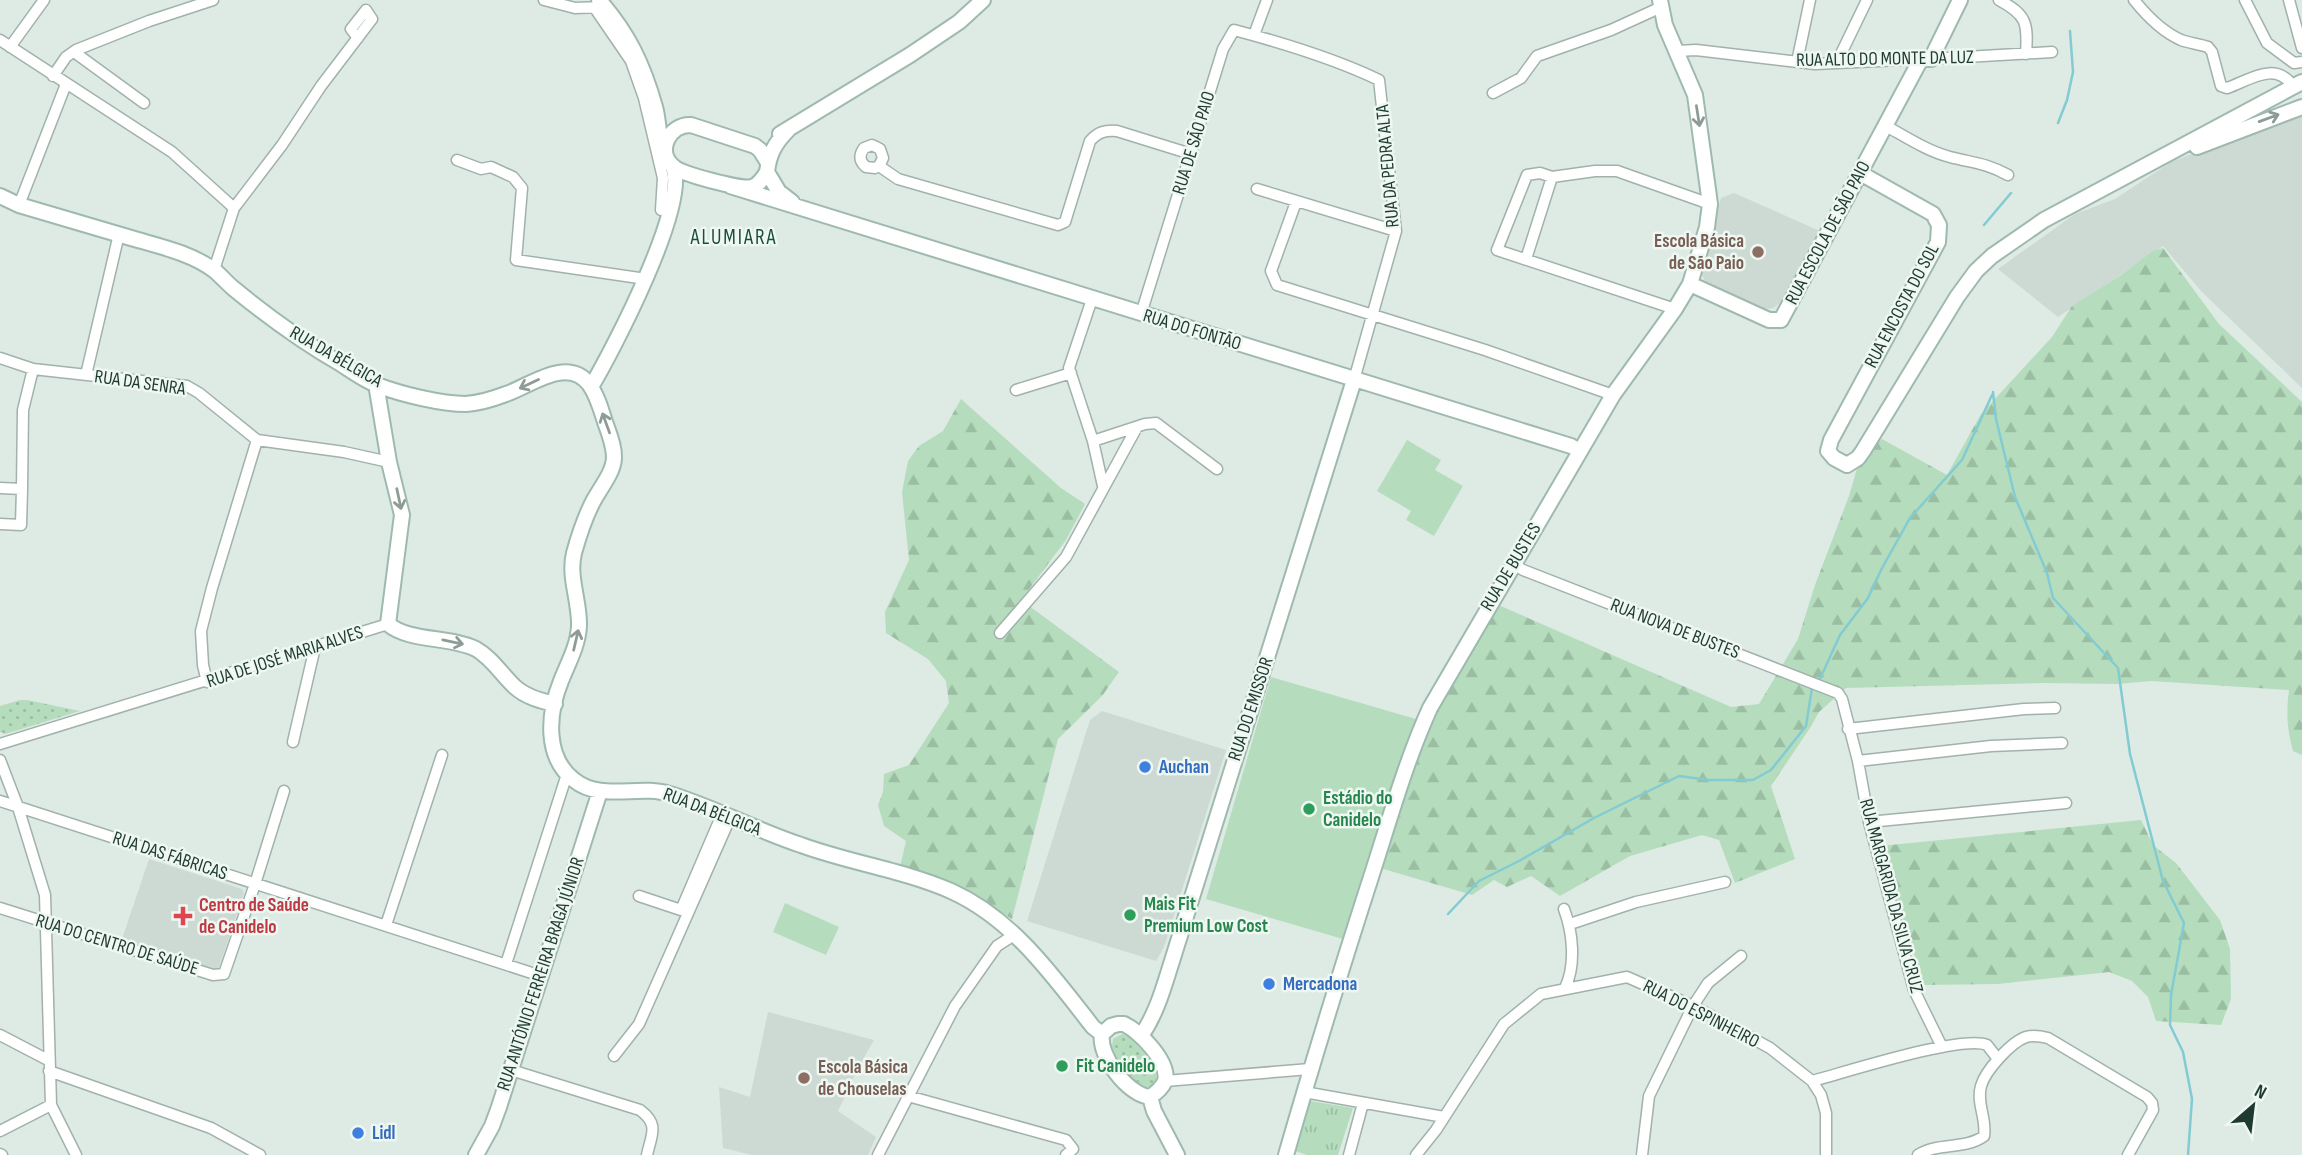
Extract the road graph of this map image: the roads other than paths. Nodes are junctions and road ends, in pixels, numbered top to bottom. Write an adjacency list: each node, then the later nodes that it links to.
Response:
1 (44, 0): 18 (street)
2 (213, 0): 21 (street)
3 (544, 0): 14 (street)
4 (983, 0): 37 (main road)
5 (1267, 0): 15 (street)
6 (1810, 0): 25 (street)
7 (1867, 0): 26 (street)
8 (1960, 0): 24 (main road, RUA ESCOLA DE SÃO PAIO)
9 (1999, 0): 23 (street)
10 (2134, 0): 30 (street)
11 (2245, 0): 27 (street)
12 (2289, 0): 19 (street)
13 (1656, 3): 20 (main road, RUA DE BUSTES); 31 (street)
14 (599, 5): 34 (main road); 58 (street)
15 (1254, 35): 39 (street, RUA DE SÃO PAIO); 59 (street, RUA DA PEDRA ALTA)
16 (358, 38): 56 (street)
17 (0, 40): 18 (street)
18 (10, 47): 28 (street)
19 (2302, 48)
20 (1677, 51): 25 (street, RUA ALTO DO MONTE DA LUZ); 54 (main road, RUA DE BUSTES, one-way to 54)
21 (74, 52): 28 (street); 32 (street)
22 (2052, 52): 23 (street, RUA ALTO DO MONTE DA LUZ)
23 (2026, 54): 24 (street, RUA ALTO DO MONTE DA LUZ)
24 (1926, 59): 26 (street, RUA ALTO DO MONTE DA LUZ); 36 (main road, RUA ESCOLA DE SÃO PAIO)
25 (1797, 62): 26 (street, RUA ALTO DO MONTE DA LUZ)
26 (1837, 62)
27 (2302, 62)
28 (53, 76): 29 (street)
29 (66, 84): 55 (street); 56 (street)
30 (2298, 84): 44 (main road)
31 (1493, 93)
32 (144, 103)
33 (2302, 107): 44 (main road, one-way to 33)
34 (655, 109): 35 (main road); 41 (main road)
35 (691, 125): 38 (main road); 41 (main road)
36 (1886, 126): 45 (main road, RUA ESCOLA DE SÃO PAIO); 46 (street)
37 (788, 130): 38 (main road); 43 (main road)
38 (755, 146): 43 (main road, RUA DO FONTÃO)
39 (1191, 153): 42 (street); 67 (street, RUA DE SÃO PAIO)
40 (457, 160): 63 (street)
41 (670, 162): 48 (main road, RUA DO FONTÃO); 51 (main road)
42 (879, 166)
43 (767, 167): 49 (main road); 57 (main road, RUA DO FONTÃO)
44 (2137, 171): 45 (main road, RUA ENCOSTA DO SOL)
45 (1860, 173): 64 (main road, RUA ESCOLA DE SÃO PAIO)
46 (2008, 175)
47 (1552, 177): 54 (street); 61 (street); 61 (street)
48 (703, 178): 49 (main road, RUA DO FONTÃO); 51 (main road)
49 (730, 186): 57 (main road, RUA DO FONTÃO)
50 (1257, 189): 53 (street)
51 (675, 194): 63 (main road)
52 (0, 197): 55 (main road, RUA DA BÉLGICA)
53 (1296, 202): 59 (street); 68 (street)
54 (1710, 204): 64 (main road, RUA DE BUSTES)
55 (19, 205): 60 (main road, RUA DA BÉLGICA)
56 (234, 208): 62 (street)
57 (803, 208): 65 (main road, RUA DO FONTÃO)
58 (662, 210)
59 (1396, 231): 68 (street, RUA DA PEDRA ALTA)
60 (119, 234): 62 (main road, RUA DA BÉLGICA); 72 (street)
61 (1526, 260): 66 (street)
62 (214, 270): 74 (main road, RUA DA BÉLGICA)
63 (646, 279): 75 (main road)
64 (1690, 284): 66 (main road, RUA DE BUSTES)
65 (1092, 299): 67 (main road, RUA DO FONTÃO); 71 (street)
66 (1675, 309): 77 (main road, RUA DE BUSTES)
67 (1141, 314): 73 (main road, RUA DO FONTÃO)
68 (1373, 316): 73 (street, RUA DA PEDRA ALTA); 77 (street)
69 (0, 358): 70 (street, RUA DA SENRA)
70 (33, 369): 72 (street, RUA DA SENRA); 86 (street)
71 (1071, 373): 76 (street); 80 (street)
72 (86, 375): 79 (street, RUA DA SENRA)
73 (1354, 380): 81 (main road, RUA DO FONTÃO); 127 (main road, RUA DO EMISSOR)
74 (376, 384): 75 (main road, RUA DA BÉLGICA, one-way to 74); 82 (main road)
75 (591, 387): 94 (main road, one-way to 75)
76 (1016, 390)
77 (1613, 395): 81 (main road, RUA DE BUSTES)
78 (1137, 427): 80 (street); 83 (street); 84 (street)
79 (257, 440): 82 (street); 92 (street)
80 (1093, 441): 84 (street)
81 (1580, 451): 88 (main road, RUA DE BUSTES)
82 (389, 462): 89 (main road, one-way to 89)
83 (1217, 469)
84 (1103, 486): 90 (street)
85 (0, 488): 86 (street)
86 (22, 489): 87 (street)
87 (0, 524)
88 (1513, 564): 93 (street, RUA NOVA DE BUSTES); 132 (main road, RUA DE BUSTES)
89 (388, 624): 91 (street, RUA DE JOSÉ MARIA ALVES); 94 (main road, RUA DE JOSÉ MARIA ALVES, one-way to 94)
90 (1000, 634)
91 (315, 647): 92 (street, RUA DE JOSÉ MARIA ALVES); 97 (street)
92 (207, 682): 99 (street, RUA DE JOSÉ MARIA ALVES)
93 (1838, 693): 96 (street, RUA MARGARIDA DA SILVA CRUZ)
94 (555, 704): 103 (main road)
95 (2055, 708): 96 (street)
96 (1848, 729): 102 (street, RUA MARGARIDA DA SILVA CRUZ)
97 (293, 741)
98 (2062, 743): 102 (street)
99 (0, 744)
100 (442, 755): 118 (street)
101 (0, 760): 108 (street)
102 (1858, 761): 110 (street, RUA MARGARIDA DA SILVA CRUZ)
103 (567, 774): 105 (main road, RUA DA BÉLGICA); 121 (street)
104 (284, 791): 112 (street)
105 (600, 791): 109 (main road, RUA DA BÉLGICA); 122 (main road, RUA ANTÓNIO FERREIRA BRAGA JÚNIOR)
106 (0, 801): 108 (street, RUA DAS FÁBRICAS)
107 (2066, 803): 110 (street)
108 (18, 807): 112 (street, RUA DAS FÁBRICAS); 116 (street)
109 (727, 814): 113 (street); 119 (main road, RUA DA BÉLGICA); 129 (street)
110 (1869, 822): 128 (street, RUA MARGARIDA DA SILVA CRUZ)
111 (1725, 882): 117 (street)
112 (256, 884): 116 (street, RUA DO CENTRO DE SAÚDE); 118 (street, RUA DAS FÁBRICAS)
113 (639, 896)
114 (0, 908): 116 (street, RUA DO CENTRO DE SAÚDE)
115 (1564, 909): 117 (street)
116 (46, 923): 131 (street)
117 (1570, 924): 123 (street)
118 (386, 925): 121 (street, RUA DAS FÁBRICAS)
119 (1014, 935): 125 (main road, RUA DA BÉLGICA); 138 (street)
120 (1741, 956): 124 (street)
121 (506, 964): 122 (street, RUA DAS FÁBRICAS)
122 (541, 976): 133 (main road, RUA ANTÓNIO FERREIRA BRAGA JÚNIOR)
123 (1565, 988): 124 (street, RUA DO ESPINHEIRO); 142 (street, RUA DO ESPINHEIRO)
124 (1693, 1006): 136 (street, RUA DO ESPINHEIRO); 154 (street)
125 (1101, 1034): 127 (main road); 139 (main road, RUA DA BÉLGICA)
126 (0, 1035): 131 (street)
127 (1141, 1035): 135 (main road)
128 (1942, 1047): 130 (street); 136 (street)
129 (614, 1056)
130 (1998, 1059): 156 (street); 157 (street)
131 (48, 1060): 134 (street)
132 (1310, 1069): 135 (street); 137 (main road, RUA DE BUSTES)
133 (511, 1070): 146 (main road, RUA ANTÓNIO FERREIRA BRAGA JÚNIOR); 147 (street)
134 (49, 1071): 141 (street); 145 (street)
135 (1165, 1081): 139 (main road)
136 (1812, 1081): 155 (street, RUA DO ESPINHEIRO)
137 (1304, 1092): 140 (street); 151 (main road, RUA DE BUSTES)
138 (908, 1096): 148 (street); 149 (street)
139 (1150, 1097): 150 (main road)
140 (1363, 1103): 142 (street); 152 (street)
141 (51, 1105): 143 (street); 144 (street)
142 (1444, 1117): 153 (street, RUA DO ESPINHEIRO)
143 (0, 1131)
144 (76, 1155)
145 (260, 1155)
146 (476, 1155)
147 (647, 1155)
148 (878, 1155)
149 (1066, 1155)
150 (1177, 1155)
151 (1286, 1155)
152 (1349, 1155)
153 (1416, 1155)
154 (1642, 1155)
155 (1826, 1155)
156 (1918, 1155)
157 (2128, 1155)

